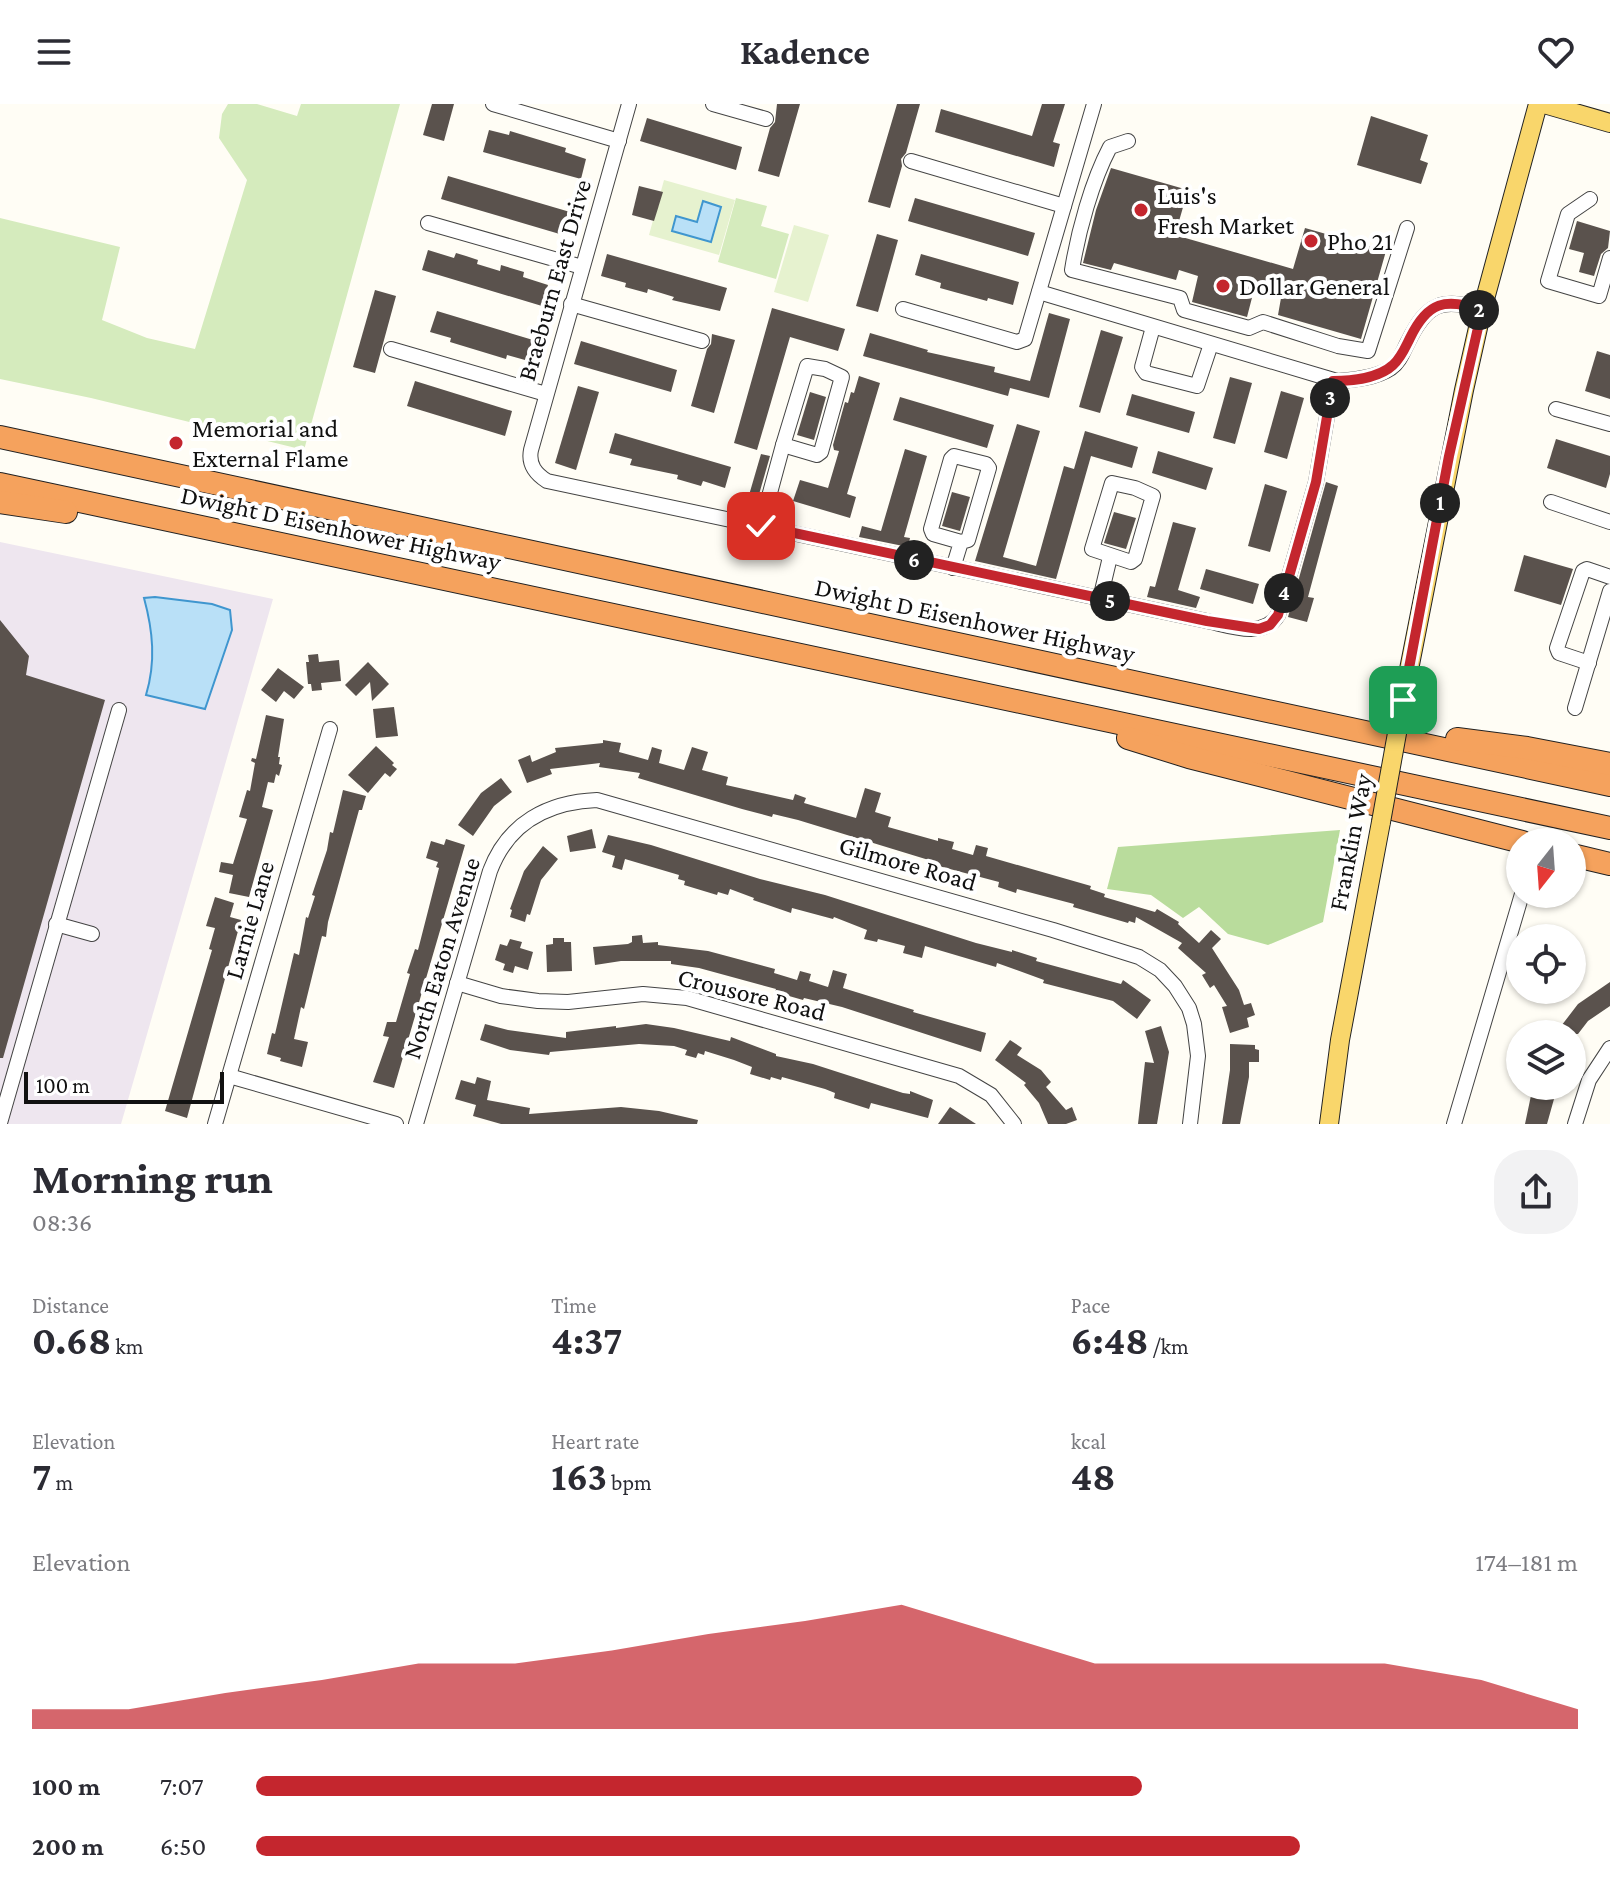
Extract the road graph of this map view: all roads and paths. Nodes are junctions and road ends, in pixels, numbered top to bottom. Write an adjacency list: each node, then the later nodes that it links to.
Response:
1 (493, 104): 8 (street)
2 (629, 104): 8 (street, Braeburn East Drive)
3 (713, 104): 6 (street)
4 (1094, 104): 12 (street)
5 (1541, 104): 7 (main road); 20 (main road, Franklin Way)
6 (766, 119)
7 (1610, 123)
8 (619, 141): 16 (street, Braeburn East Drive)
9 (1128, 141): 14 (street)
10 (911, 161): 12 (street)
11 (1590, 199): 15 (street)
12 (1064, 206): 17 (street)
13 (428, 223): 16 (street)
14 (1407, 228)
15 (1610, 258)
16 (582, 267): 18 (street, Braeburn East Drive)
17 (1039, 292): 19 (street); 21 (street)
18 (571, 304): 22 (street); 26 (street, Braeburn East Drive)
19 (903, 309)
20 (1482, 310): 25 (street); 70 (main road, Franklin Way, bridge)
21 (1153, 327): 23 (street); 23 (street)
22 (702, 341)
23 (1211, 344): 25 (street)
24 (391, 349): 26 (street)
25 (1333, 381): 44 (street)
26 (546, 394): 35 (street, Braeburn East Drive)
27 (1556, 409): 28 (street)
28 (1610, 424)
29 (0, 435): 49 (highway, Dwight D Eisenhower Highway)
30 (783, 445): 30 (street); 35 (street)
31 (0, 484): 38 (highway, Dwight D Eisenhower Highway)
32 (0, 502): 38 (highway)
33 (1551, 502): 34 (street)
34 (1610, 522)
35 (761, 526): 40 (street)
36 (935, 535): 37 (street); 37 (street); 40 (street)
37 (961, 542): 41 (street)
38 (325, 553): 46 (highway, Dwight D Eisenhower Highway)
39 (1110, 557): 39 (street); 44 (street)
40 (927, 563): 41 (street)
41 (953, 568): 44 (street)
42 (1610, 577): 45 (street)
43 (1610, 591): 45 (street)
44 (1100, 599)
45 (1589, 663): 47 (street)
46 (983, 694): 54 (highway, Dwight D Eisenhower Highway); 55 (highway)
47 (1575, 708)
48 (119, 710): 59 (street)
49 (1322, 723): 51 (highway); 52 (highway, Dwight D Eisenhower Highway)
50 (330, 729): 63 (street, Larnie Lane)
51 (1610, 764)
52 (1610, 785)
53 (576, 801): 61 (street, North Eaton Avenue); 69 (street, Gilmore Road)
54 (1610, 828)
55 (1506, 838)
56 (1586, 858): 57 (highway)
57 (1610, 864)
58 (1518, 908): 71 (street)
59 (56, 924): 60 (street); 64 (street)
60 (92, 934)
61 (457, 983): 67 (street, North Eaton Avenue); 68 (street, Crousore Road)
62 (1610, 1048): 72 (street)
63 (229, 1076): 65 (street, Larnie Lane); 66 (street)
64 (0, 1123)
65 (215, 1124)
66 (396, 1124)
67 (416, 1124)
68 (1014, 1124)
69 (1190, 1124)
70 (1329, 1124)
71 (1454, 1124)
72 (1575, 1124)

